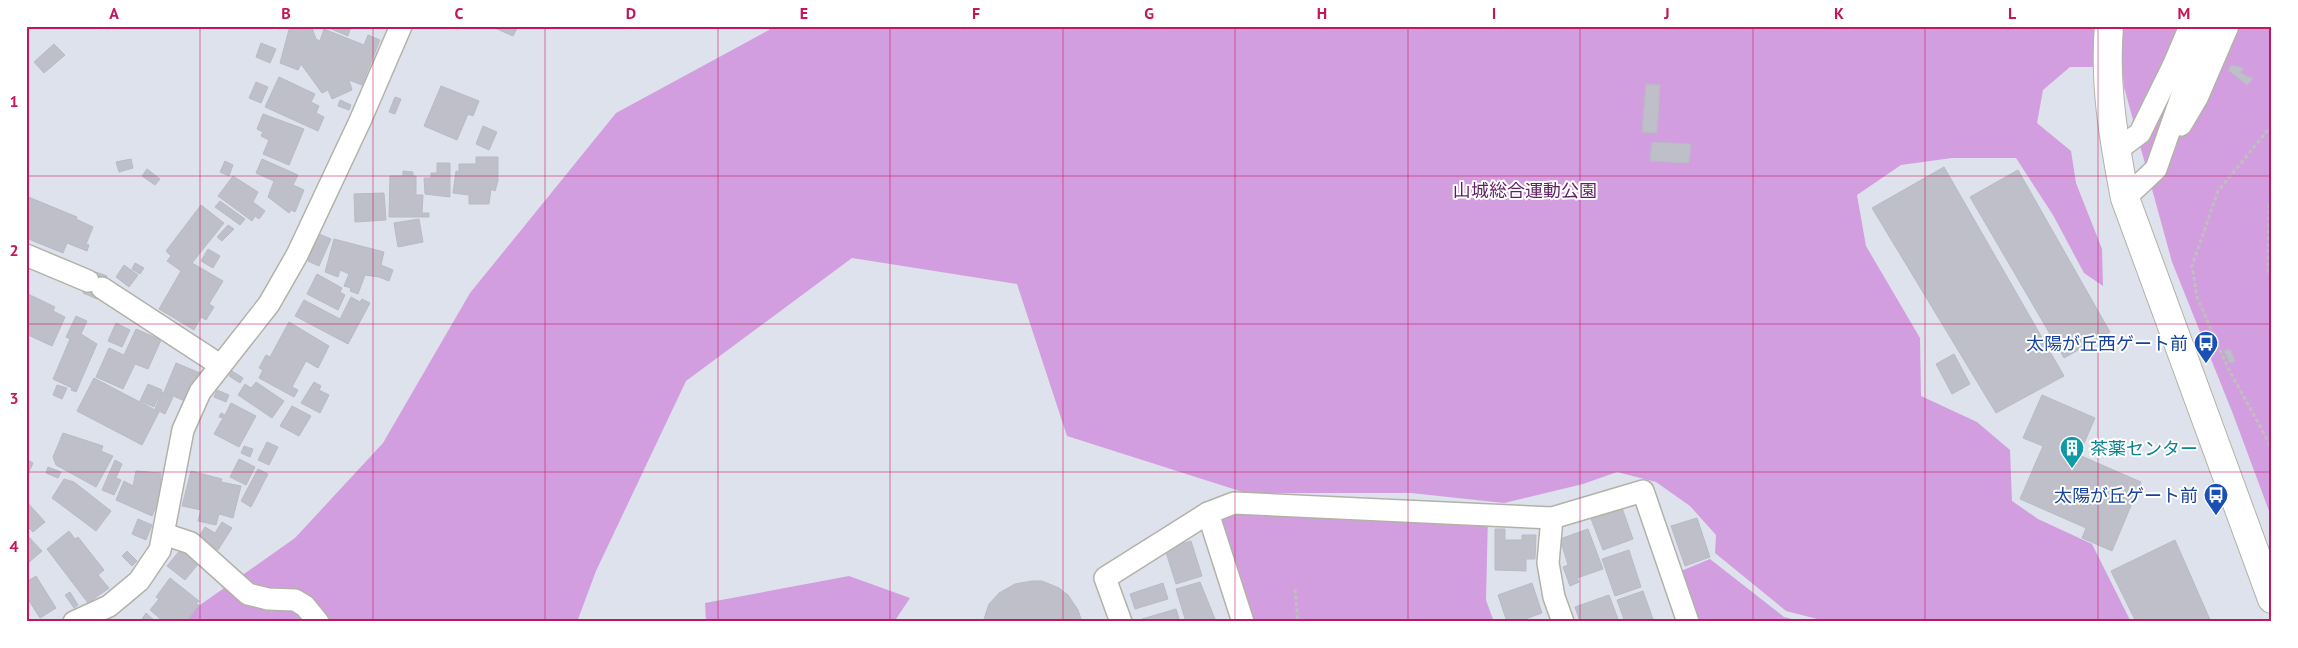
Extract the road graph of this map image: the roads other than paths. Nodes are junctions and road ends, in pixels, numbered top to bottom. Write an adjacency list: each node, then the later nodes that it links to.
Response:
1 (401, 26): 10 (street)
2 (2109, 26): 6 (street)
3 (2210, 26): 7 (street)
4 (2228, 26): 7 (street)
5 (2178, 27): 6 (street)
6 (2116, 151): 8 (street)
7 (2156, 169): 8 (street)
8 (2125, 198): 14 (street)
9 (26, 255): 10 (street)
10 (220, 365): 13 (street)
11 (1208, 513): 12 (street); 17 (street); 18 (street)
12 (1552, 518): 19 (street); 20 (street)
13 (164, 534): 15 (street); 16 (street)
14 (2272, 599)
15 (74, 622)
16 (318, 622)
17 (1121, 622)
18 (1243, 622)
19 (1563, 622)
20 (1688, 622)

